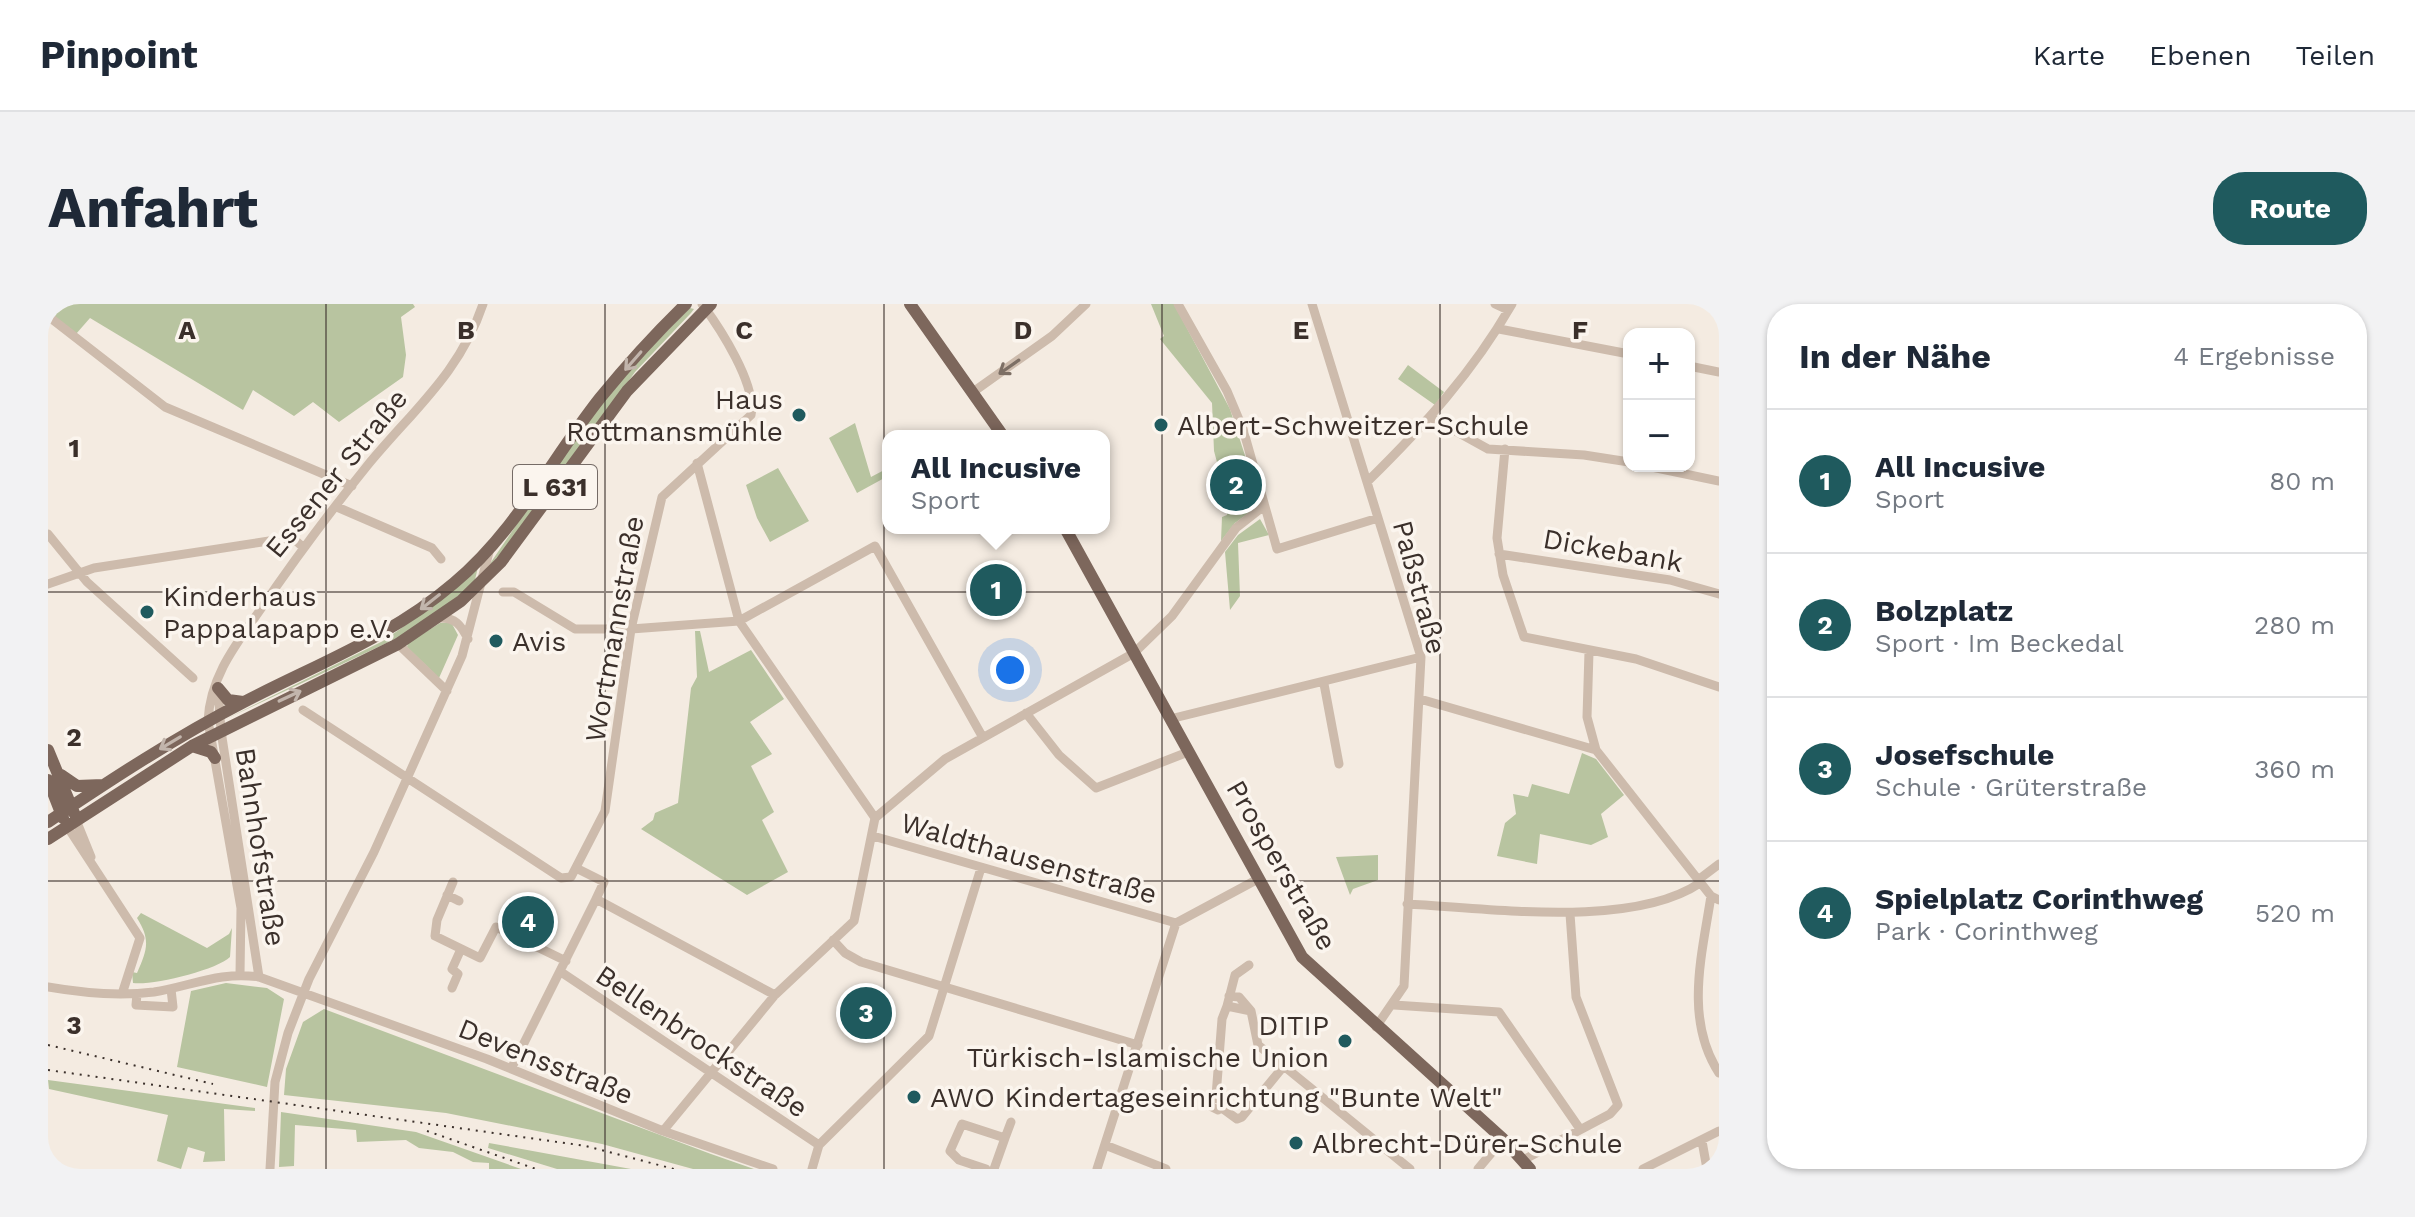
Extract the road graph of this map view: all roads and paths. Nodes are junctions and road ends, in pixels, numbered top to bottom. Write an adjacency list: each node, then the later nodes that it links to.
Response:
1 (483, 304): 24 (street, Essener Straße)
2 (686, 304): 31 (main road, L 631, one-way to 31)
3 (910, 304): 15 (main road)
4 (1086, 304): 15 (street, one-way to 15)
5 (1178, 304): 25 (street)
6 (1312, 304): 22 (street, Paßstraße)
7 (1495, 304): 9 (street)
8 (706, 305): 20 (street, Wortmannstraße); 35 (main road, L 631)
9 (1510, 307): 11 (street)
10 (48, 316): 24 (street)
11 (1499, 329): 12 (street); 16 (street)
12 (1623, 353)
13 (1695, 367): 14 (street)
14 (1719, 372)
15 (973, 392): 17 (main road)
16 (1432, 418): 18 (street); 22 (street)
17 (999, 430)
18 (1505, 449): 19 (street); 32 (street)
19 (1623, 461)
20 (697, 463): 40 (street); 41 (street, Wortmannstraße)
21 (1676, 472): 23 (street)
22 (1368, 481): 27 (street, Paßstraße)
23 (1719, 481)
24 (352, 486): 26 (street, Essener Straße)
25 (1264, 506): 27 (street); 45 (street)
26 (337, 507): 30 (street, Essener Straße); 33 (street)
27 (1378, 518): 46 (street, Paßstraße)
28 (48, 534): 34 (street)
29 (1068, 534): 45 (main road, Prosperstraße)
30 (304, 548): 34 (street); 47 (street, Essener Straße)
31 (489, 552): 35 (street); 54 (main road, L 631, one-way to 54)
32 (1499, 554): 38 (street, Dickebank); 44 (street)
33 (441, 559)
34 (79, 573): 36 (street); 48 (street)
35 (483, 581): 39 (main road, L 631); 42 (street)
36 (48, 584)
37 (503, 592): 41 (street)
38 (1719, 594)
39 (439, 618): 42 (street); 43 (main road, L 631)
40 (739, 621): 41 (street); 60 (street); 72 (street)
41 (631, 629): 78 (street, Wortmannstraße)
42 (468, 639): 52 (street)
43 (398, 644): 52 (street); 59 (main road, L 631, one-way to 43)
44 (1589, 652): 50 (street); 63 (street)
45 (1134, 653): 56 (street); 58 (main road, Prosperstraße)
46 (1421, 657): 49 (street); 53 (street, Paßstraße)
47 (220, 670): 51 (street, Essener Straße); 57 (street, Essener Straße)
48 (193, 678)
49 (1324, 684): 58 (street); 66 (street)
50 (1719, 687)
51 (218, 688): 54 (main road); 57 (street, Bahnhofstraße)
52 (447, 691): 67 (street)
53 (1420, 699): 63 (street); 87 (street, Paßstraße)
54 (243, 702): 57 (main road, L 631)
55 (303, 710): 67 (street)
56 (1026, 713): 60 (street); 64 (street)
57 (213, 718): 59 (street, Bahnhofstraße); 69 (main road, L 631, one-way to 69)
58 (1170, 719): 64 (main road, Prosperstraße)
59 (214, 735): 61 (main road, L 631); 65 (street, Bahnhofstraße); 96 (street, Bahnhofstraße)
60 (982, 736): 72 (street)
61 (192, 746): 65 (main road); 74 (main road, L 631)
62 (48, 750): 68 (main road)
63 (1596, 750): 82 (street)
64 (1188, 752): 80 (main road, Prosperstraße)
65 (215, 758): 95 (street, Bahnhofstraße)
66 (1339, 764)
67 (406, 778): 78 (street, Wortmannstraße); 103 (street)
68 (52, 779): 69 (main road); 70 (main road); 71 (main road)
69 (106, 785): 71 (main road, L 631)
70 (48, 803)
71 (66, 810): 73 (main road, L 631); 74 (main road)
72 (875, 818): 75 (street)
73 (48, 822)
74 (72, 823): 76 (main road, L 631); 101 (street)
75 (873, 836): 79 (street, Waldthausenstraße); 90 (street)
76 (48, 839)
77 (1719, 864): 82 (street)
78 (576, 868): 85 (street)
79 (981, 868): 89 (street, Waldthausenstraße); 100 (street)
80 (1258, 879): 89 (street, Waldthausenstraße); 107 (main road, Prosperstraße)
81 (453, 882): 83 (street)
82 (1699, 882): 84 (street); 88 (street)
83 (447, 895): 86 (street); 91 (street)
84 (1715, 898): 112 (street)
85 (596, 899): 92 (street); 104 (street)
86 (459, 901)
87 (1407, 904): 88 (street); 106 (street, Paßstraße)
88 (1570, 914): 114 (street)
89 (1176, 923): 108 (street)
90 (833, 940): 100 (street); 104 (street)
91 (461, 949): 92 (street); 98 (street)
92 (566, 961): 94 (street)
93 (1249, 965): 105 (street)
94 (561, 972): 110 (street); 111 (street, Bellenbrockstraße)
95 (240, 974): 96 (street); 99 (street)
96 (259, 977): 103 (street, Bahnhofstraße)
97 (48, 987): 101 (street)
98 (452, 988)
99 (171, 989): 102 (street); 102 (street)
100 (944, 989): 108 (street); 120 (street)
101 (122, 994): 102 (street)
102 (137, 994)
103 (303, 994): 110 (street, Devensstraße); 123 (street)
104 (775, 995): 111 (street)
105 (1228, 1001): 109 (street); 109 (street)
106 (1394, 1005): 107 (street, Paßstraße); 114 (street)
107 (1376, 1027): 118 (main road, Prosperstraße)
108 (1138, 1045): 121 (street)
109 (1283, 1067): 130 (street)
110 (511, 1069): 115 (street, Devensstraße)
111 (710, 1073): 115 (street); 120 (street, Bellenbrockstraße)
112 (1719, 1073)
113 (1011, 1122): 117 (street)
114 (1580, 1129): 122 (street)
115 (663, 1131): 124 (street, Devensstraße)
116 (1719, 1131): 119 (street)
117 (1005, 1138): 126 (street); 127 (street)
118 (1503, 1139): 122 (main road, Prosperstraße); 131 (street)
119 (1702, 1141): 132 (street); 133 (street)
120 (819, 1145): 125 (street)
121 (1105, 1145): 128 (street); 129 (street)
122 (1527, 1164)
123 (270, 1169)
124 (773, 1169)
125 (812, 1169)
126 (986, 1169)
127 (994, 1169)
128 (1097, 1169)
129 (1166, 1169)
130 (1410, 1169)
131 (1478, 1169)
132 (1643, 1169)
133 (1707, 1169)

